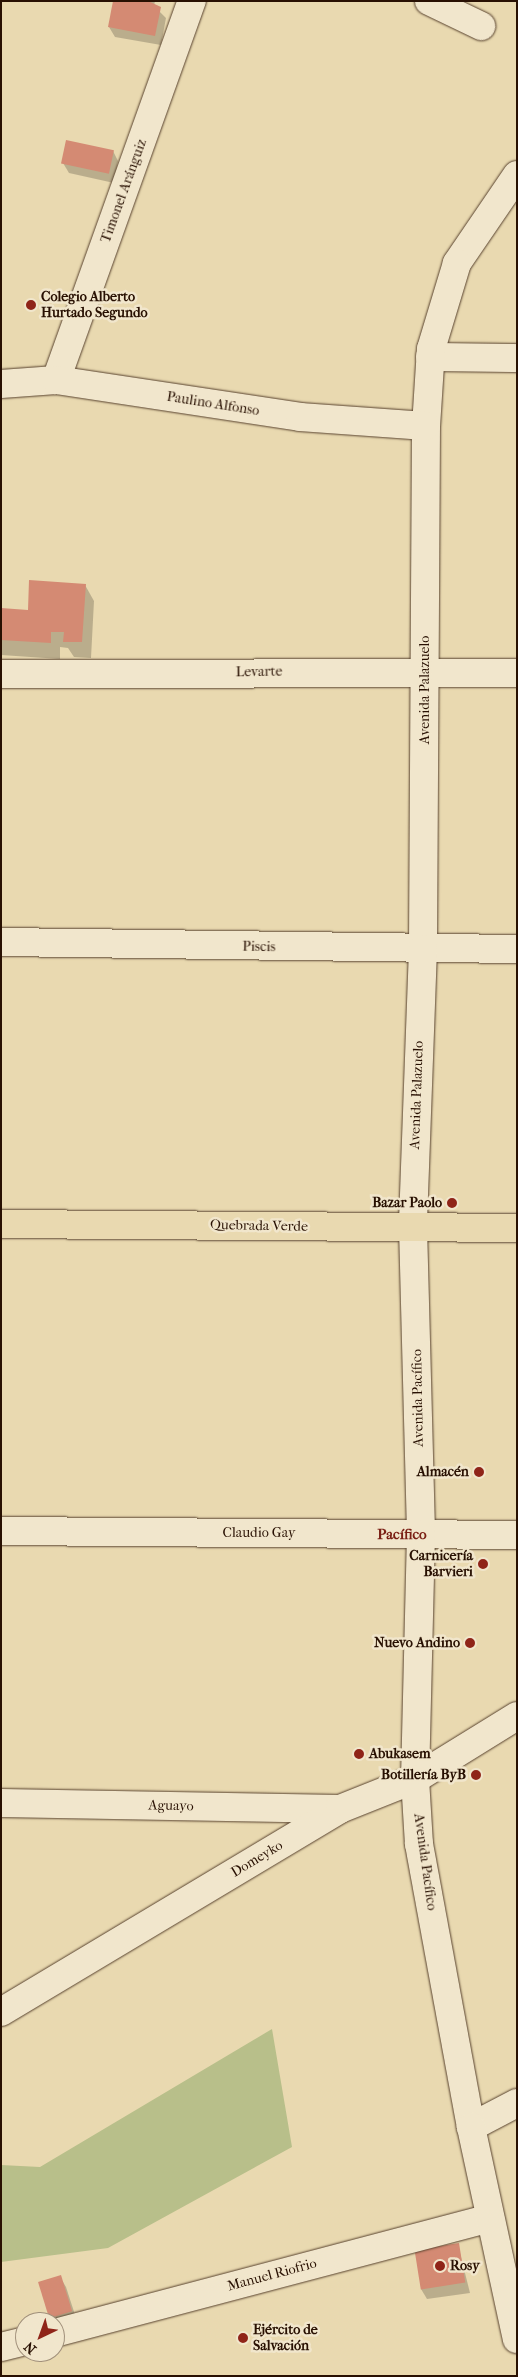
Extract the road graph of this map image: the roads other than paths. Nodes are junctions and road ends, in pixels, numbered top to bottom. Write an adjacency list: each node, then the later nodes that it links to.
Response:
1 (192, 1): 7 (street, Timonel Aránguiz)
2 (429, 1): 3 (street)
3 (481, 26)
4 (517, 175): 5 (street, Avenida Palazuelo)
5 (430, 357): 6 (street); 9 (street, Avenida Palazuelo)
6 (517, 358)
7 (56, 380): 8 (street, Paulino Alfonso); 9 (street, Paulino Alfonso)
8 (1, 384)
9 (426, 426): 10 (street, Avenida Palazuelo)
10 (425, 670): 11 (street, Levarte); 12 (street, Levarte); 14 (street, Avenida Palazuelo)
11 (517, 673)
12 (1, 674)
13 (1, 942): 14 (street, Piscis)
14 (423, 949): 15 (street, Piscis); 17 (street, Avenida Palazuelo)
15 (517, 950)
16 (1, 1224): 17 (main road, Quebrada Verde)
17 (413, 1227): 18 (main road, Quebrada Verde); 20 (street, Avenida Pacífico)
18 (517, 1228)
19 (1, 1531): 20 (street, Claudio Gay)
20 (421, 1534): 21 (street, Claudio Gay); 23 (street, Avenida Pacífico)
21 (517, 1535)
22 (517, 1716): 23 (street, Domeyko)
23 (415, 1778): 25 (street, Domeyko); 28 (street, Avenida Pacífico)
24 (1, 1803): 25 (street, Aguayo)
25 (340, 1809): 26 (street, Domeyko)
26 (1, 2012)
27 (517, 2103): 28 (street)
28 (471, 2128): 29 (street, Avenida Pacífico)
29 (490, 2218): 30 (street, Manuel Riofrio); 31 (street, Avenida Pacífico)
30 (65, 2330)
31 (517, 2339)
32 (15, 2344): 33 (street)
33 (1, 2347)

